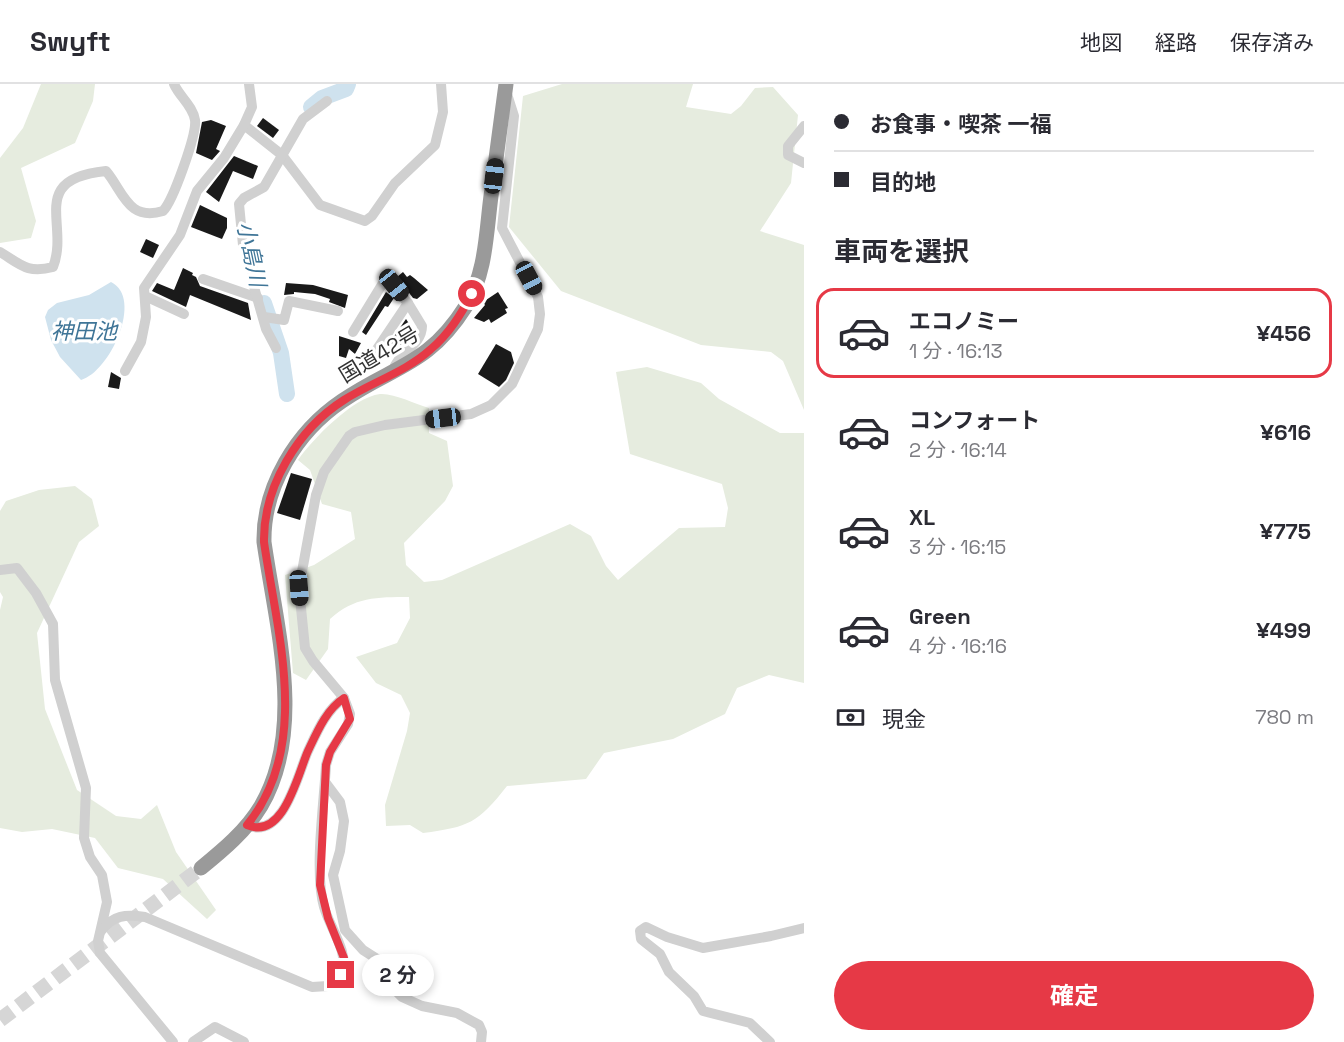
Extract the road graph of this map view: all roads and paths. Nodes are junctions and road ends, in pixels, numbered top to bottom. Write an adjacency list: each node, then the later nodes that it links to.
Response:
1 (174, 84): 10 (street)
2 (249, 84): 6 (street)
3 (441, 84): 8 (street)
4 (506, 84): 22 (highway, 国道42号); 24 (street)
5 (327, 101): 8 (street)
6 (244, 125): 8 (street); 12 (street)
7 (804, 126): 9 (street)
8 (282, 155): 13 (street)
9 (804, 163)
10 (0, 252)
11 (203, 279): 13 (street)
12 (145, 296): 16 (street); 21 (street)
13 (258, 298): 17 (street)
14 (408, 303): 18 (street); 20 (street); 22 (street)
15 (338, 311): 17 (street)
16 (184, 314)
17 (264, 317): 19 (street)
18 (353, 332)
19 (276, 348)
20 (373, 355)
21 (125, 371)
22 (392, 374): 26 (highway, 国道42号)
23 (0, 570): 29 (street)
24 (344, 698): 25 (street); 26 (street)
25 (325, 782): 29 (street); 33 (street)
26 (247, 825): 27 (highway, 国道42号)
27 (201, 868)
28 (804, 928): 34 (street)
29 (101, 931): 30 (street)
30 (173, 1042)
31 (193, 1042): 32 (street)
32 (244, 1042)
33 (481, 1042)
34 (770, 1042)

